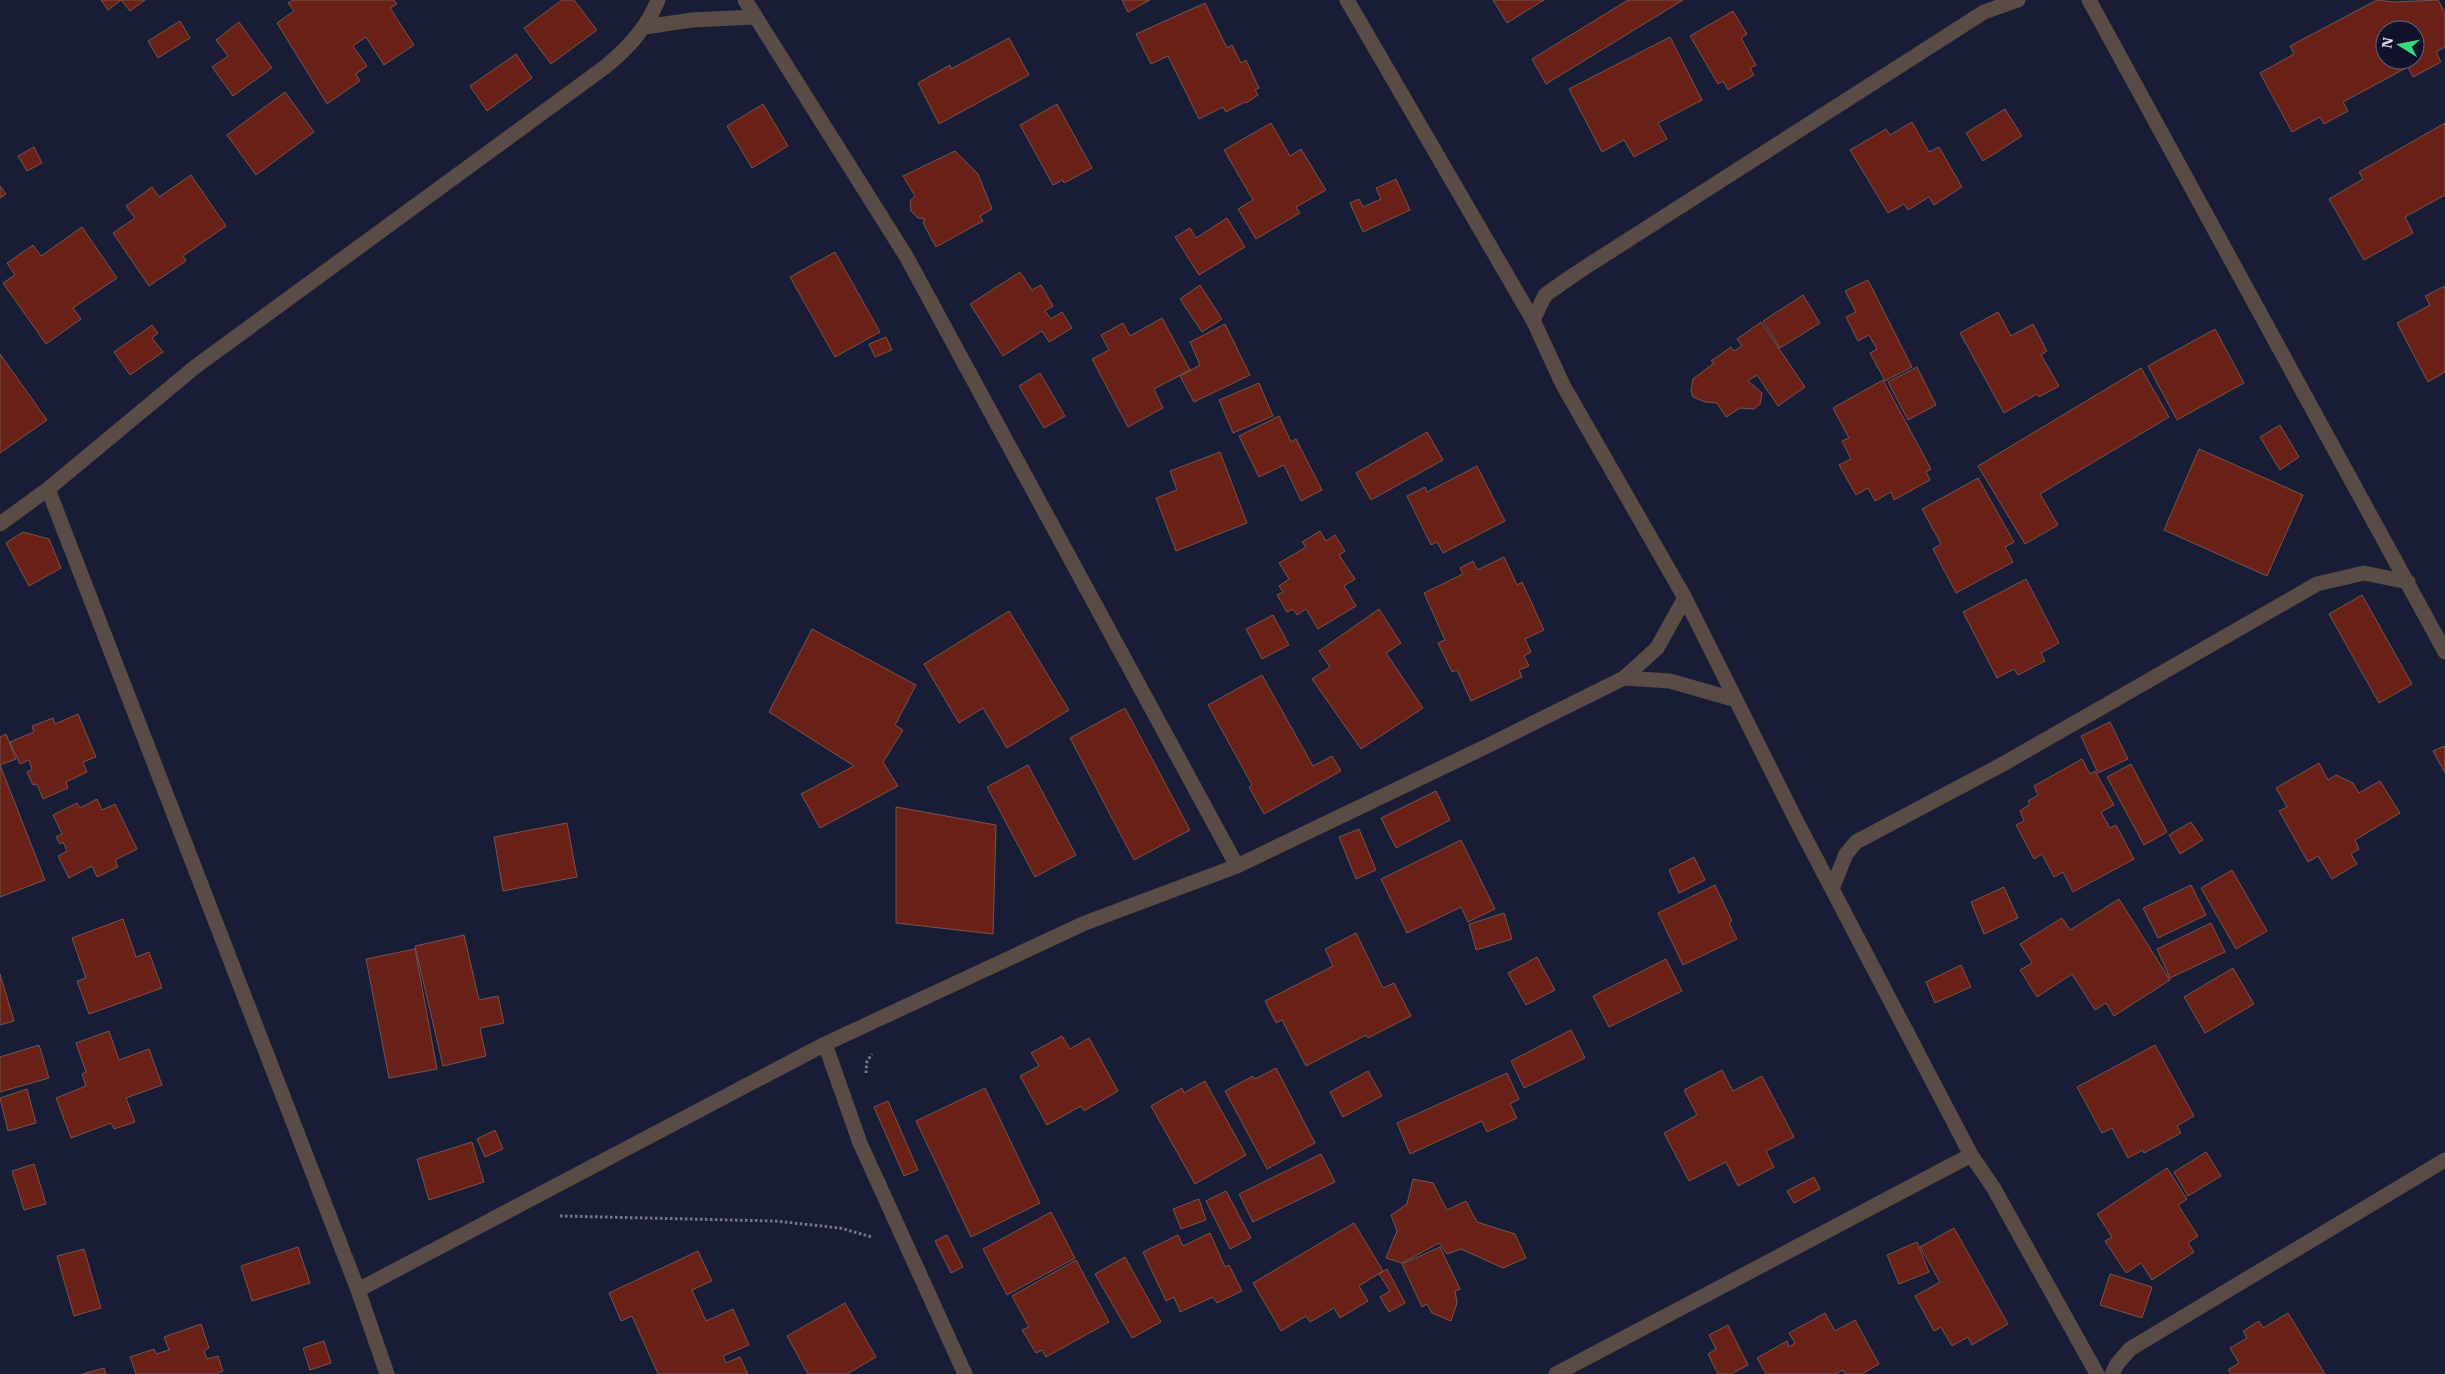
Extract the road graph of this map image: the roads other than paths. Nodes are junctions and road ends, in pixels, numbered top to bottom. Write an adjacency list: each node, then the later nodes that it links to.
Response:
1 (658, 0): 7 (street)
2 (745, 0): 6 (street)
3 (1347, 0): 8 (street)
4 (2018, 0): 8 (street)
5 (2089, 0): 11 (street)
6 (755, 17): 7 (street); 17 (street)
7 (645, 27): 9 (street)
8 (1534, 320): 12 (street)
9 (48, 489): 10 (street); 22 (street)
10 (0, 524)
11 (2408, 582): 13 (street); 18 (street)
12 (1685, 598): 15 (street); 16 (street)
13 (2438, 626): 14 (street)
14 (2445, 652)
15 (1624, 678): 16 (street); 17 (street)
16 (1736, 700): 18 (street)
17 (1237, 866): 19 (street)
18 (1832, 889): 20 (street)
19 (825, 1044): 22 (street); 24 (street)
20 (1970, 1155): 25 (street); 26 (street)
21 (2445, 1160): 27 (street)
22 (358, 1290): 23 (street)
23 (387, 1374)
24 (965, 1374)
25 (1556, 1374)
26 (2097, 1374)
27 (2112, 1374)

